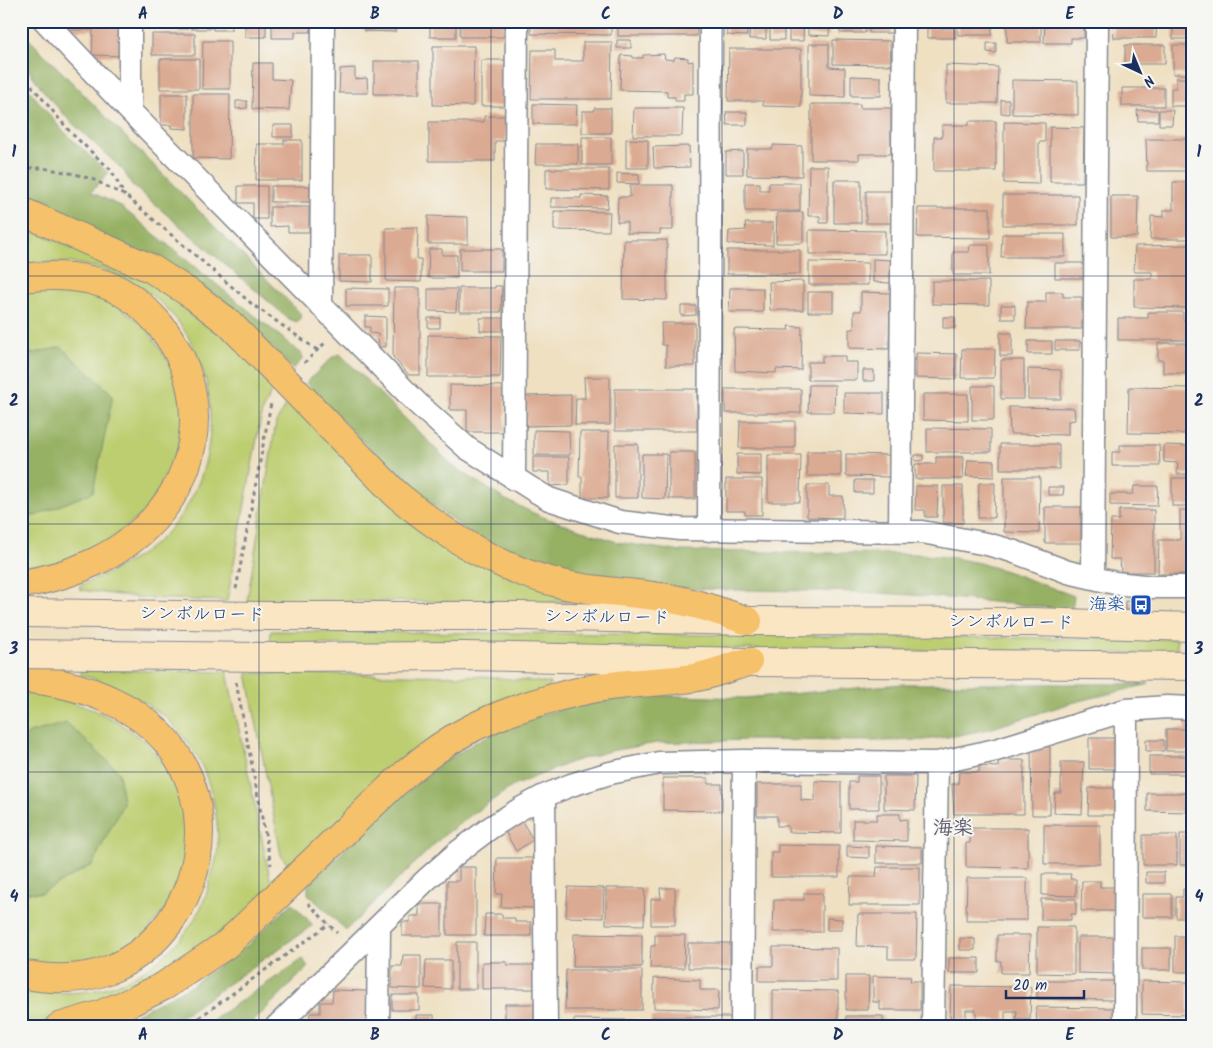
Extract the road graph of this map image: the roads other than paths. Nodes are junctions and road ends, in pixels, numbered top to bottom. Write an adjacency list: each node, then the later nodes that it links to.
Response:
1 (45, 21): 8 (street)
2 (130, 21): 8 (street)
3 (323, 21): 11 (street)
4 (517, 21): 12 (street)
5 (710, 21): 13 (street)
6 (904, 21): 14 (street)
7 (1097, 21): 15 (street)
8 (130, 111): 11 (street)
9 (21, 211): 19 (highway)
10 (21, 278): 16 (highway)
11 (321, 306): 12 (street)
12 (514, 478): 13 (street)
13 (709, 530): 14 (street)
14 (900, 531): 15 (street)
15 (1093, 577): 17 (street)
16 (21, 584)
17 (1192, 587)
18 (21, 613): 19 (main road, シンボルロード, bridge)
19 (748, 621): 20 (main road, シンボルロード)
20 (1192, 627)
21 (21, 654): 22 (main road, bridge)
22 (748, 662): 23 (main road); 32 (highway)
23 (1192, 666)
24 (21, 678): 31 (highway)
25 (1192, 708): 26 (street)
26 (1126, 710): 28 (street); 38 (street)
27 (744, 761): 28 (street); 29 (street); 36 (street)
28 (936, 763): 37 (street)
29 (544, 796): 30 (street); 35 (street)
30 (379, 928): 33 (street); 34 (street)
31 (21, 974)
32 (59, 1027)
33 (276, 1027)
34 (378, 1027)
35 (546, 1027)
36 (742, 1027)
37 (933, 1027)
38 (1125, 1027)

